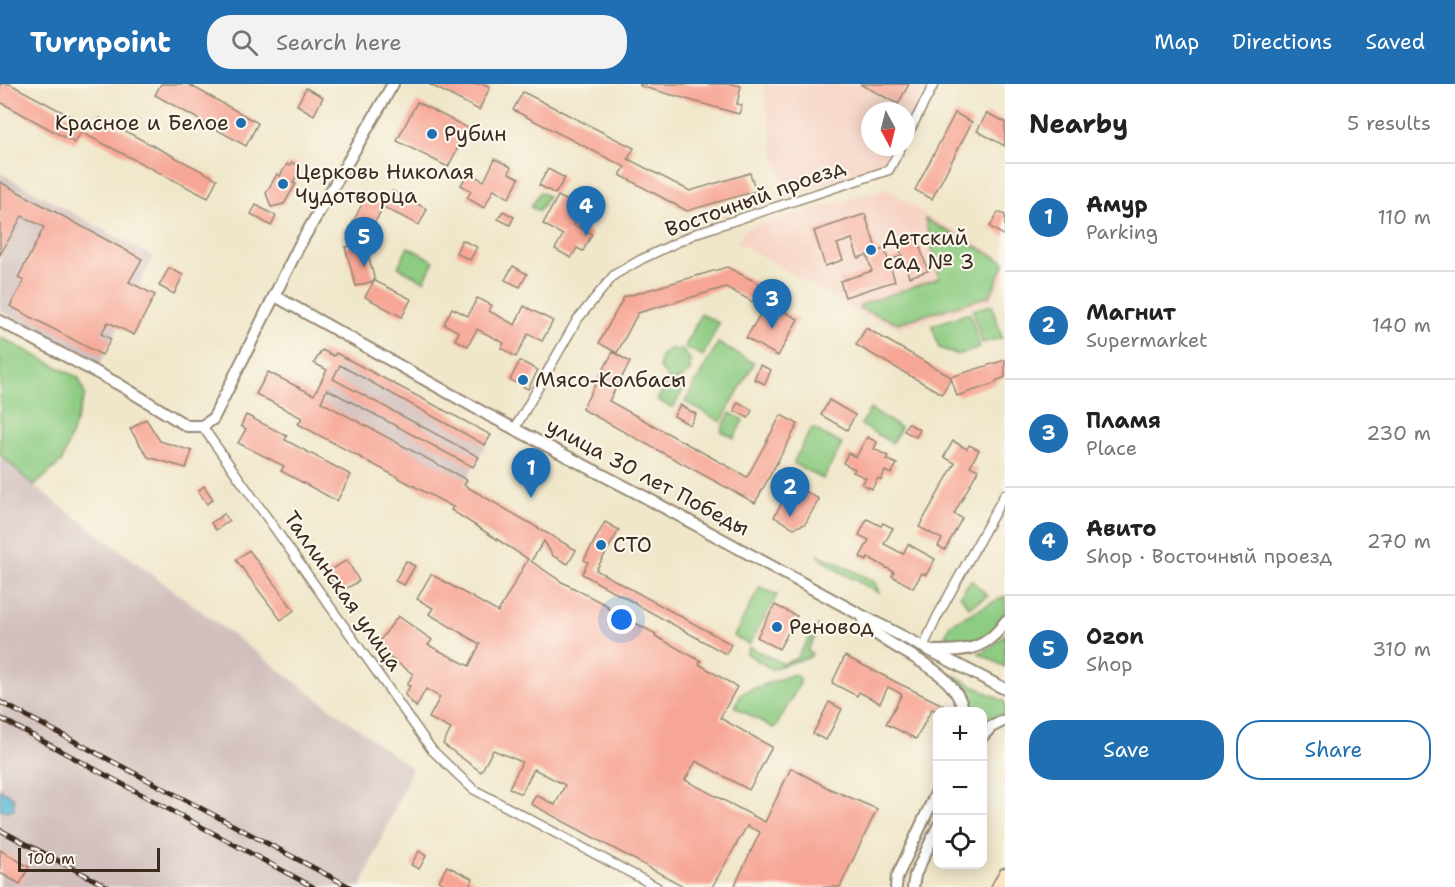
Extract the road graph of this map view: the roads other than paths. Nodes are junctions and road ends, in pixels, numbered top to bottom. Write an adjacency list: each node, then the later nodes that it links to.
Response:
1 (393, 84): 5 (street)
2 (934, 84): 3 (street)
3 (915, 121)
4 (896, 156): 8 (street, Восточный проезд)
5 (275, 296): 7 (street); 8 (street, улица 30 лет Победы)
6 (0, 321): 7 (street)
7 (202, 426): 20 (street, Таллинская улица)
8 (514, 428): 10 (street, улица 30 лет Победы)
9 (1005, 494): 12 (street)
10 (858, 613): 12 (street, улица 30 лет Победы); 14 (street)
11 (1005, 622): 12 (street)
12 (927, 649): 13 (street, улица 30 лет Победы)
13 (1005, 689)
14 (962, 707)
15 (1005, 720): 16 (street)
16 (987, 731)
17 (933, 800): 21 (street)
18 (933, 837): 22 (street)
19 (1005, 874): 23 (main road)
20 (657, 887)
21 (896, 887)
22 (913, 887)
23 (998, 887)

